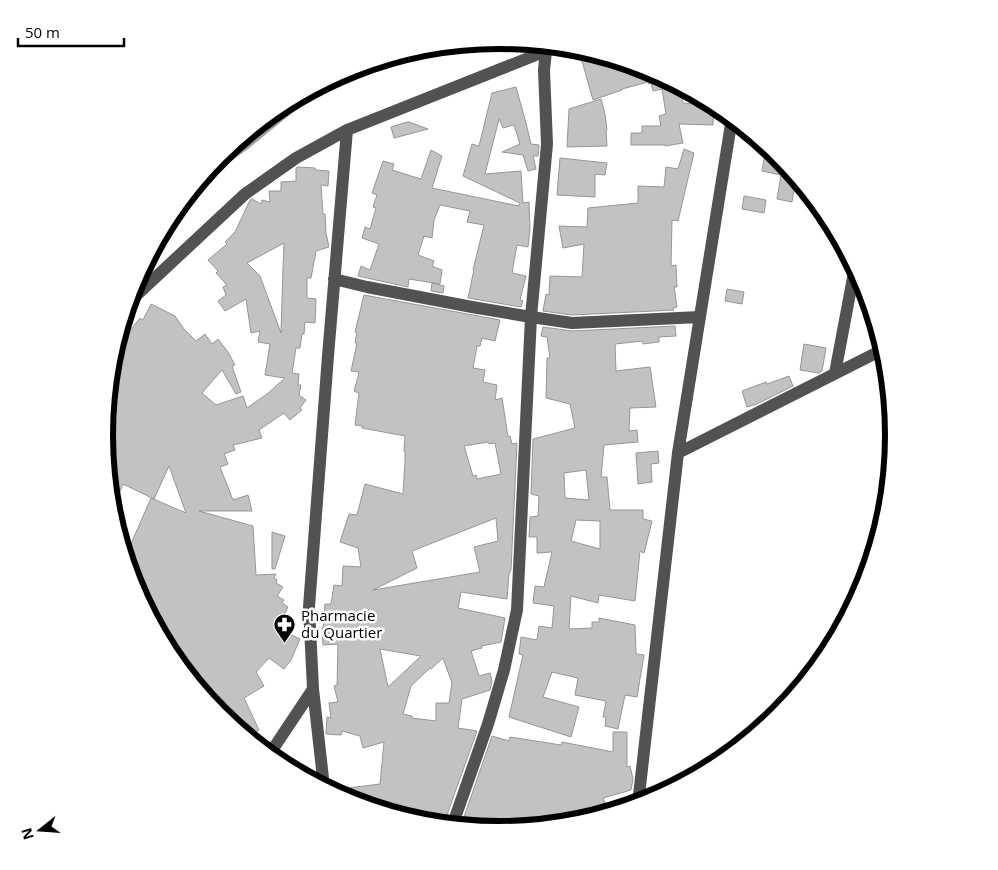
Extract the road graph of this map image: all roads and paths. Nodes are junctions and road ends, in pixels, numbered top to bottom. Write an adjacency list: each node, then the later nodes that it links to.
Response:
1 (540, 51): 4 (street)
2 (547, 52): 8 (street)
3 (731, 126): 9 (street)
4 (347, 130): 5 (street); 7 (street)
5 (334, 279): 8 (street); 13 (street)
6 (853, 280): 11 (street)
7 (140, 292)
8 (531, 317): 9 (street); 17 (street)
9 (700, 317): 12 (street)
10 (876, 353): 11 (street)
11 (835, 374): 12 (street)
12 (678, 453): 16 (street)
13 (313, 689): 14 (street); 15 (street)
14 (274, 748)
15 (323, 779)
16 (639, 795)
17 (455, 819)

